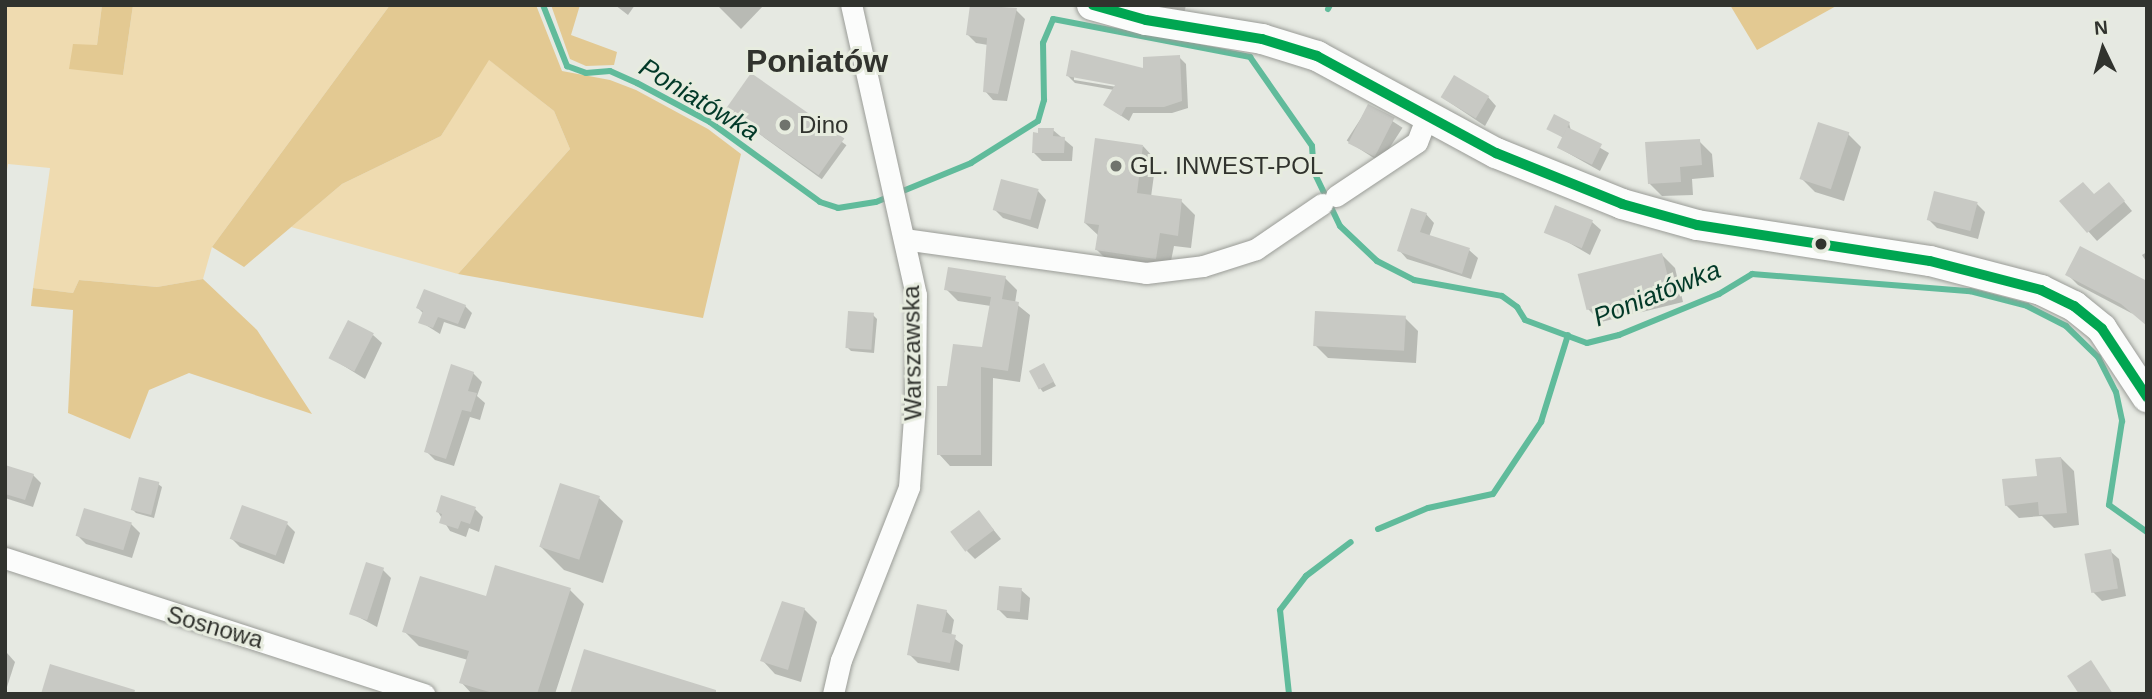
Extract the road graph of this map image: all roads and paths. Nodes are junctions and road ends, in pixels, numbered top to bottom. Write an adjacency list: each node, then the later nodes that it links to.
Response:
1 (851, 5): 4 (street, Warszawska)
2 (1092, 5): 3 (street)
3 (1426, 118): 4 (street); 5 (street)
4 (904, 239): 8 (street, Warszawska)
5 (2147, 397)
6 (5, 558): 7 (street, Sosnowa)
7 (424, 694)
8 (833, 694)

